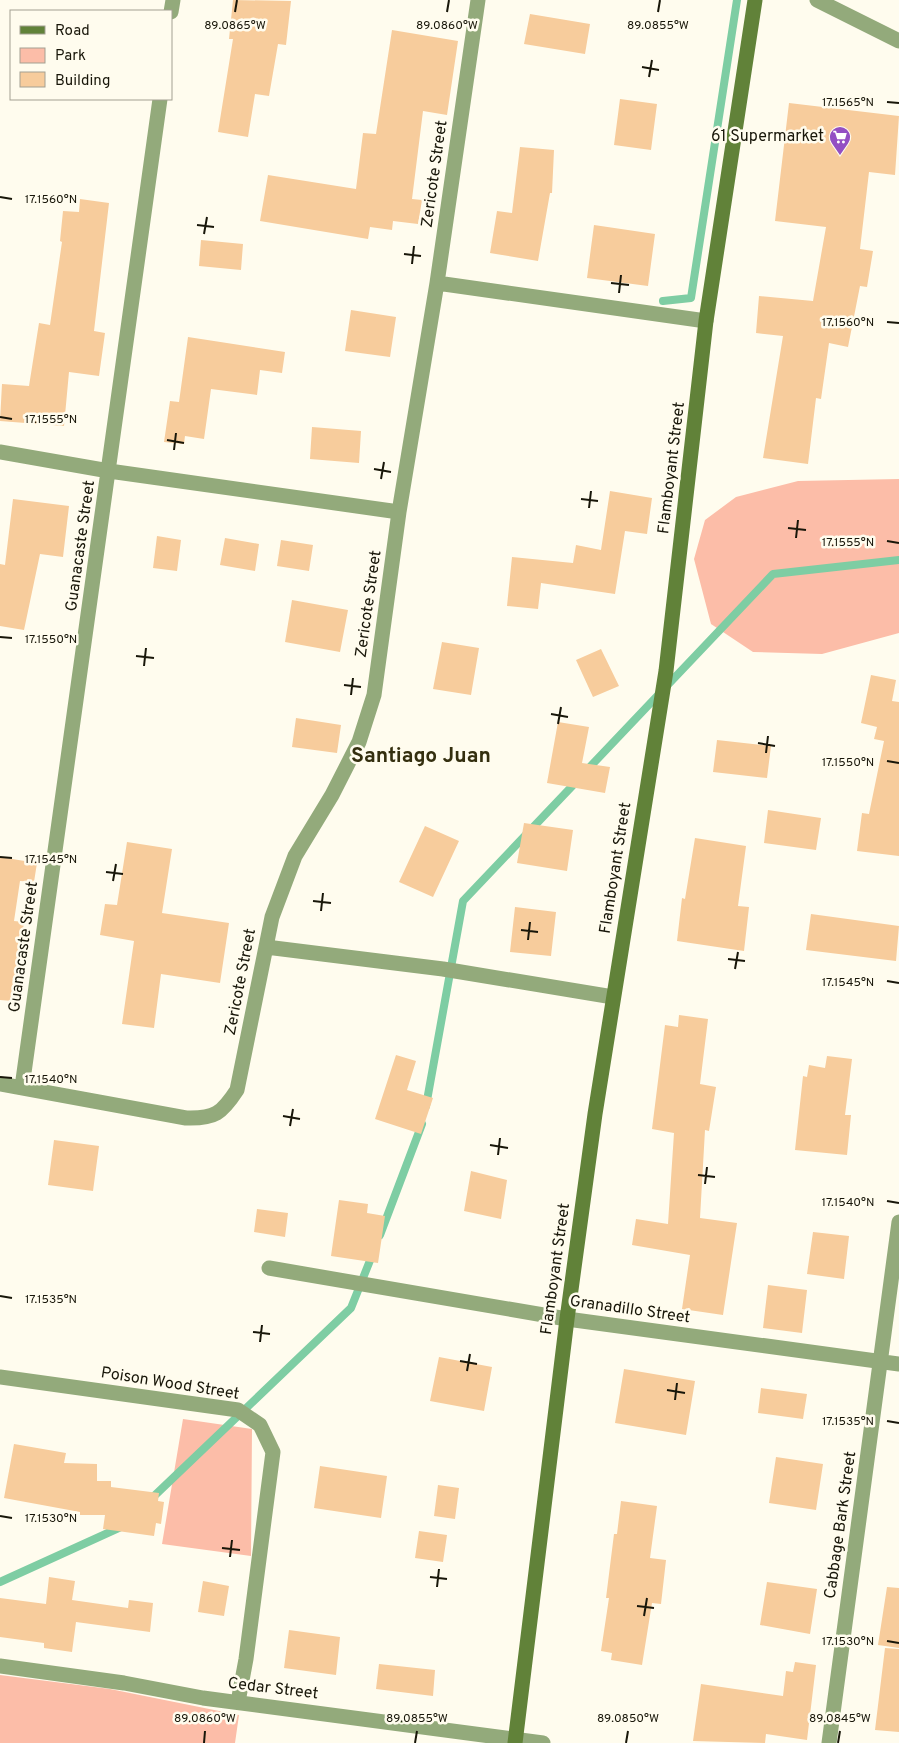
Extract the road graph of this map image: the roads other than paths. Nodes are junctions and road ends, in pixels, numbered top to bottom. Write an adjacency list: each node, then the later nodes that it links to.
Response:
1 (478, 0): 6 (street, Zericote Street)
2 (755, 0): 7 (street, Flamboyant Street)
3 (817, 0): 4 (street)
4 (899, 41)
5 (160, 100): 9 (street, Guanacaste Street)
6 (437, 283): 7 (street); 10 (street, Zericote Street)
7 (706, 321): 12 (street, Flamboyant Street)
8 (0, 452): 9 (street)
9 (109, 471): 10 (street); 14 (street, Guanacaste Street)
10 (399, 512): 11 (street, Zericote Street)
11 (266, 947): 12 (street); 14 (street, Zericote Street)
12 (613, 997): 17 (street, Flamboyant Street)
13 (0, 1084): 14 (street, Zericote Street)
14 (22, 1087)
15 (899, 1222): 18 (street, Cabbage Bark Street)
16 (269, 1268): 17 (street, Granadillo Street)
17 (567, 1318): 18 (street, Granadillo Street); 23 (street, Flamboyant Street)
18 (880, 1363): 19 (street, Granadillo Street); 25 (street, Cabbage Bark Street)
19 (899, 1364)
20 (0, 1377): 22 (street, Poison Wood Street)
21 (0, 1666): 22 (street, Cedar Street)
22 (238, 1702): 23 (street, Cedar Street)
23 (515, 1741): 24 (street, Cedar Street)
24 (543, 1743)
25 (829, 1743)

